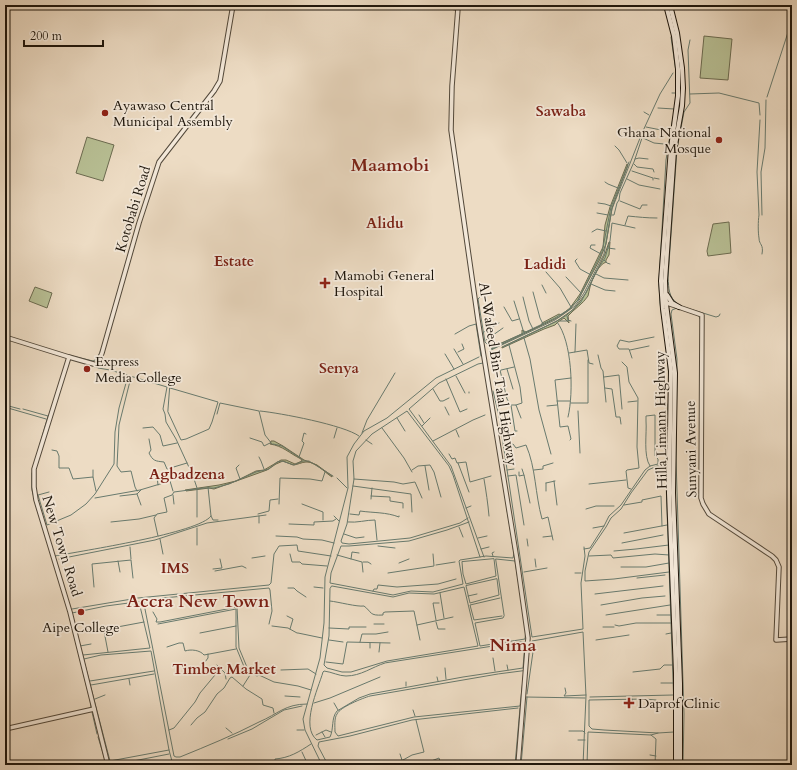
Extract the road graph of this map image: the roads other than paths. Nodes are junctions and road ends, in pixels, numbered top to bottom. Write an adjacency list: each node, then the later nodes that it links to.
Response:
1 (233, 5): 11 (street, Kotobabi Road)
2 (437, 5): 16 (street, Al-Waleed Bin-Talal Highway)
3 (666, 5): 6 (main road, Hilla Limann Highway)
4 (670, 5): 5 (main road, Hilla Limann Highway)
5 (666, 293): 7 (main road, Hilla Limann Highway); 8 (main road)
6 (662, 298): 7 (street); 17 (main road, Hilla Limann Highway)
7 (666, 304): 8 (street); 9 (main road, Hilla Limann Highway)
8 (679, 307): 9 (main road); 12 (street, Sunyani Avenue)
9 (668, 314): 18 (main road, Hilla Limann Highway)
10 (5, 337): 11 (street)
11 (69, 357): 13 (street, New Town Road)
12 (792, 639)
13 (94, 709): 14 (street); 15 (street, New Town Road)
14 (5, 729)
15 (108, 765)
16 (518, 765)
17 (676, 765)
18 (680, 765)

